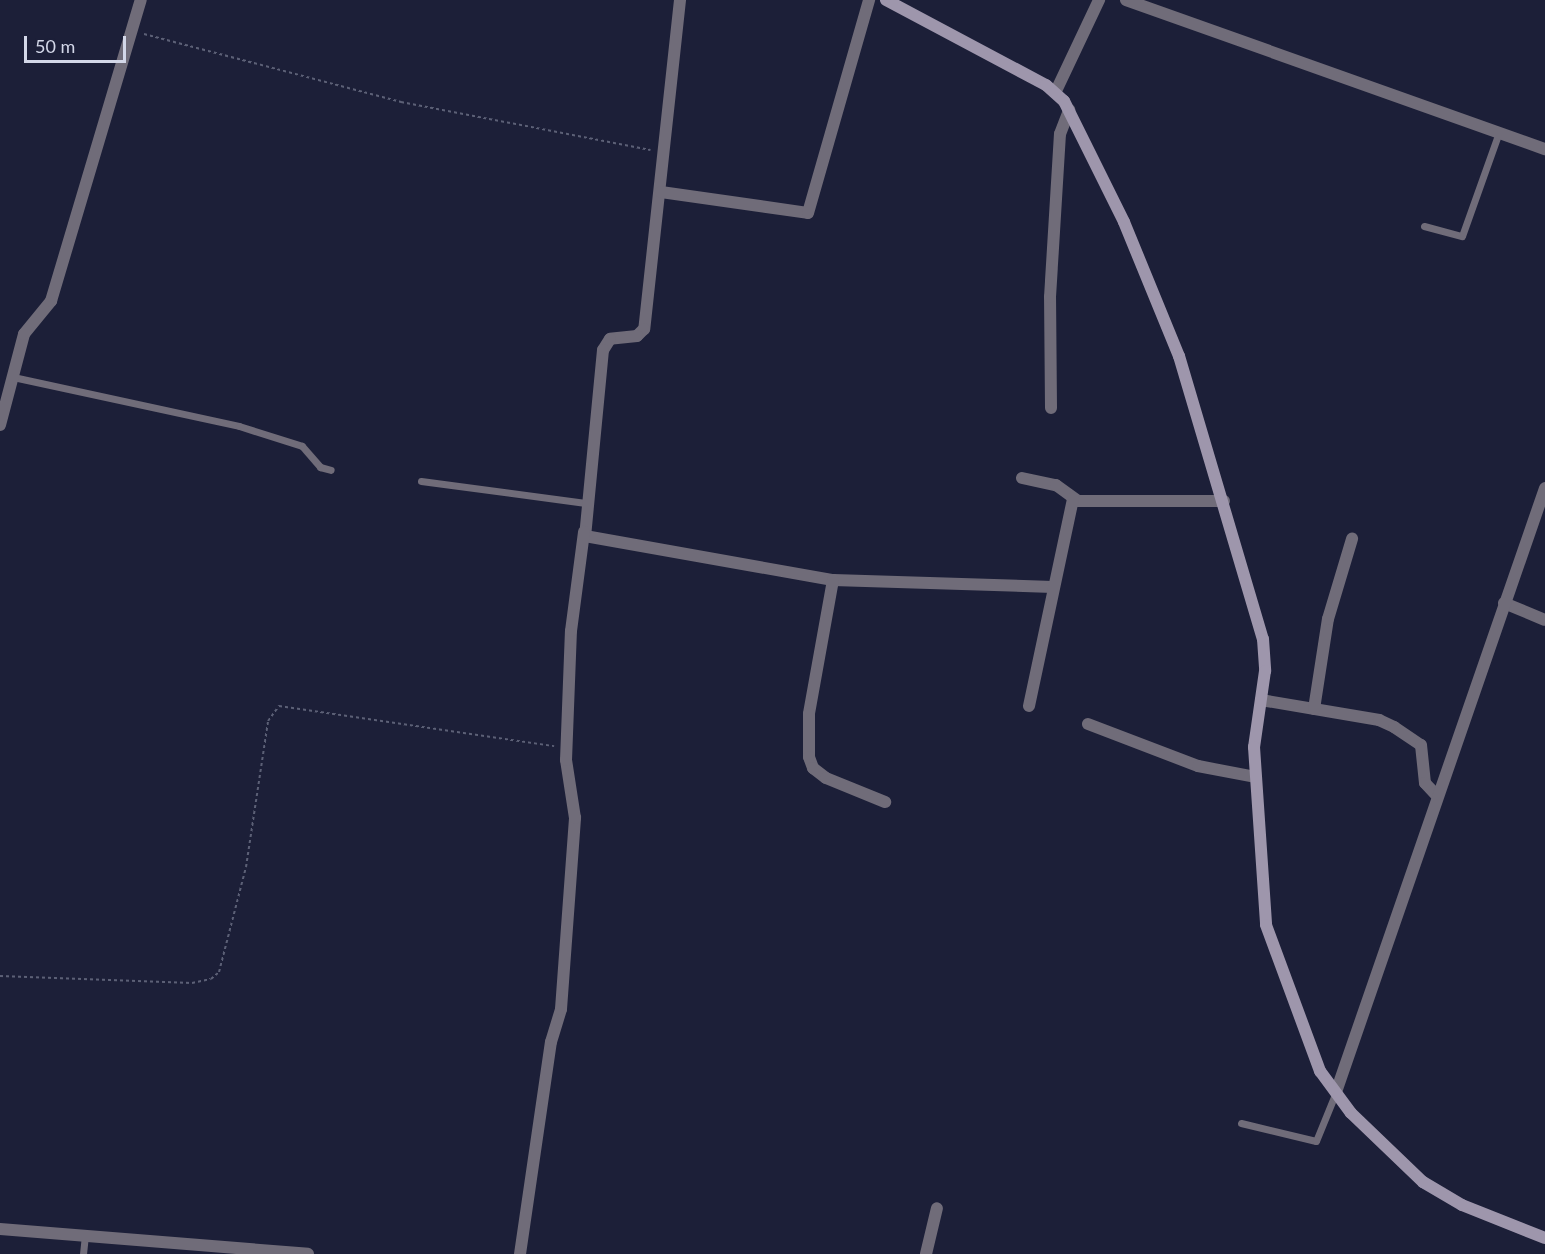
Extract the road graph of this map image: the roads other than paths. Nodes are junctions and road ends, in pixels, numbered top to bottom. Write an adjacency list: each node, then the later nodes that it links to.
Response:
1 (141, 0): 14 (street)
2 (680, 0): 12 (street)
3 (869, 0): 12 (street)
4 (885, 0): 8 (street)
5 (1099, 0): 8 (street)
6 (1126, 0): 7 (street)
7 (1166, 6): 10 (street)
8 (1056, 91): 9 (street)
9 (1069, 110): 15 (street); 22 (street)
10 (1499, 132): 11 (street); 13 (lane)
11 (1545, 149)
12 (661, 192): 23 (street)
13 (1424, 226)
14 (13, 377): 16 (street); 17 (lane)
15 (1051, 408)
16 (0, 425)
17 (331, 470)
18 (1022, 478): 21 (street)
19 (420, 481): 23 (lane)
20 (1545, 488): 28 (street)
21 (1073, 499): 22 (street); 27 (street)
22 (1224, 501): 30 (street)
23 (586, 503): 24 (street)
24 (584, 532): 26 (street); 45 (street)
25 (1352, 539): 32 (street)
26 (833, 580): 27 (street); 36 (street)
27 (1053, 587): 31 (street)
28 (1504, 603): 29 (street); 35 (street)
29 (1545, 620)
30 (1261, 700): 32 (street); 34 (street)
31 (1029, 706)
32 (1314, 709): 35 (street)
33 (1089, 724): 34 (street)
34 (1256, 777): 37 (street)
35 (1436, 795): 37 (street)
36 (885, 802)
37 (1336, 1092): 38 (lane); 42 (street)
38 (1240, 1123)
39 (937, 1208): 46 (street)
40 (0, 1229): 41 (street)
41 (85, 1236): 43 (lane); 44 (street)
42 (1545, 1238)
43 (83, 1254)
44 (308, 1254)
45 (520, 1254)
46 (926, 1254)

